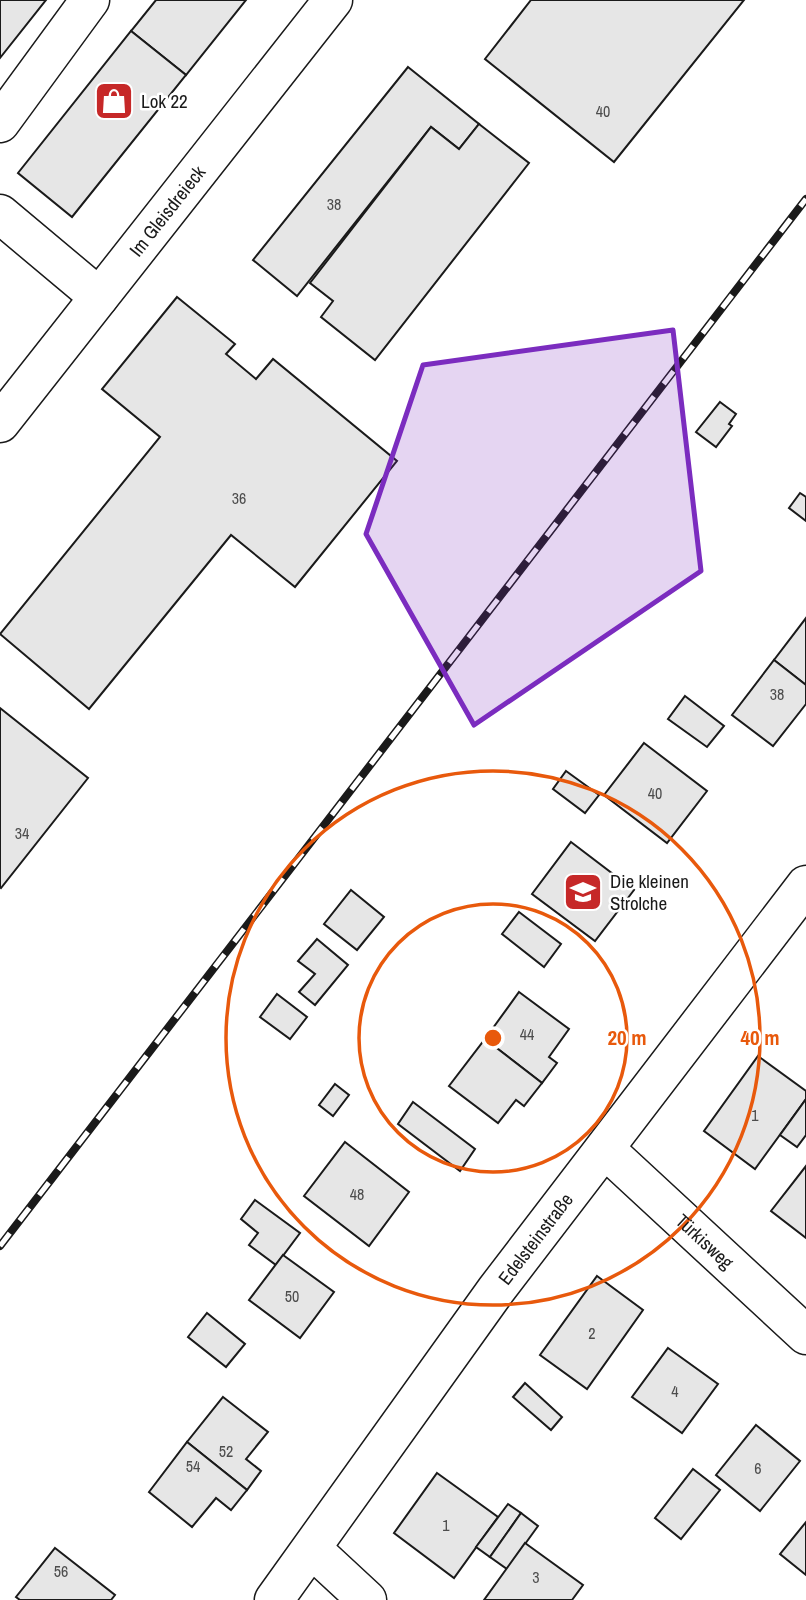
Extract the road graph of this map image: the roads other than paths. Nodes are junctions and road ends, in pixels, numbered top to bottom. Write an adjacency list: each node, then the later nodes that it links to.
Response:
1 (90, 0): 3 (street)
2 (333, 0): 5 (street, Im Gleisdreieck)
3 (0, 123)
4 (0, 215): 5 (street)
5 (99, 297): 6 (street, Im Gleisdreieck)
6 (0, 423)
7 (806, 885): 8 (street, Edelsteinstraße)
8 (605, 1149): 9 (street, Türkisweg); 10 (street, Edelsteinstraße)
9 (806, 1335)
10 (312, 1549): 11 (street, Edelsteinstraße); 12 (street)
11 (274, 1600)
12 (367, 1600)

